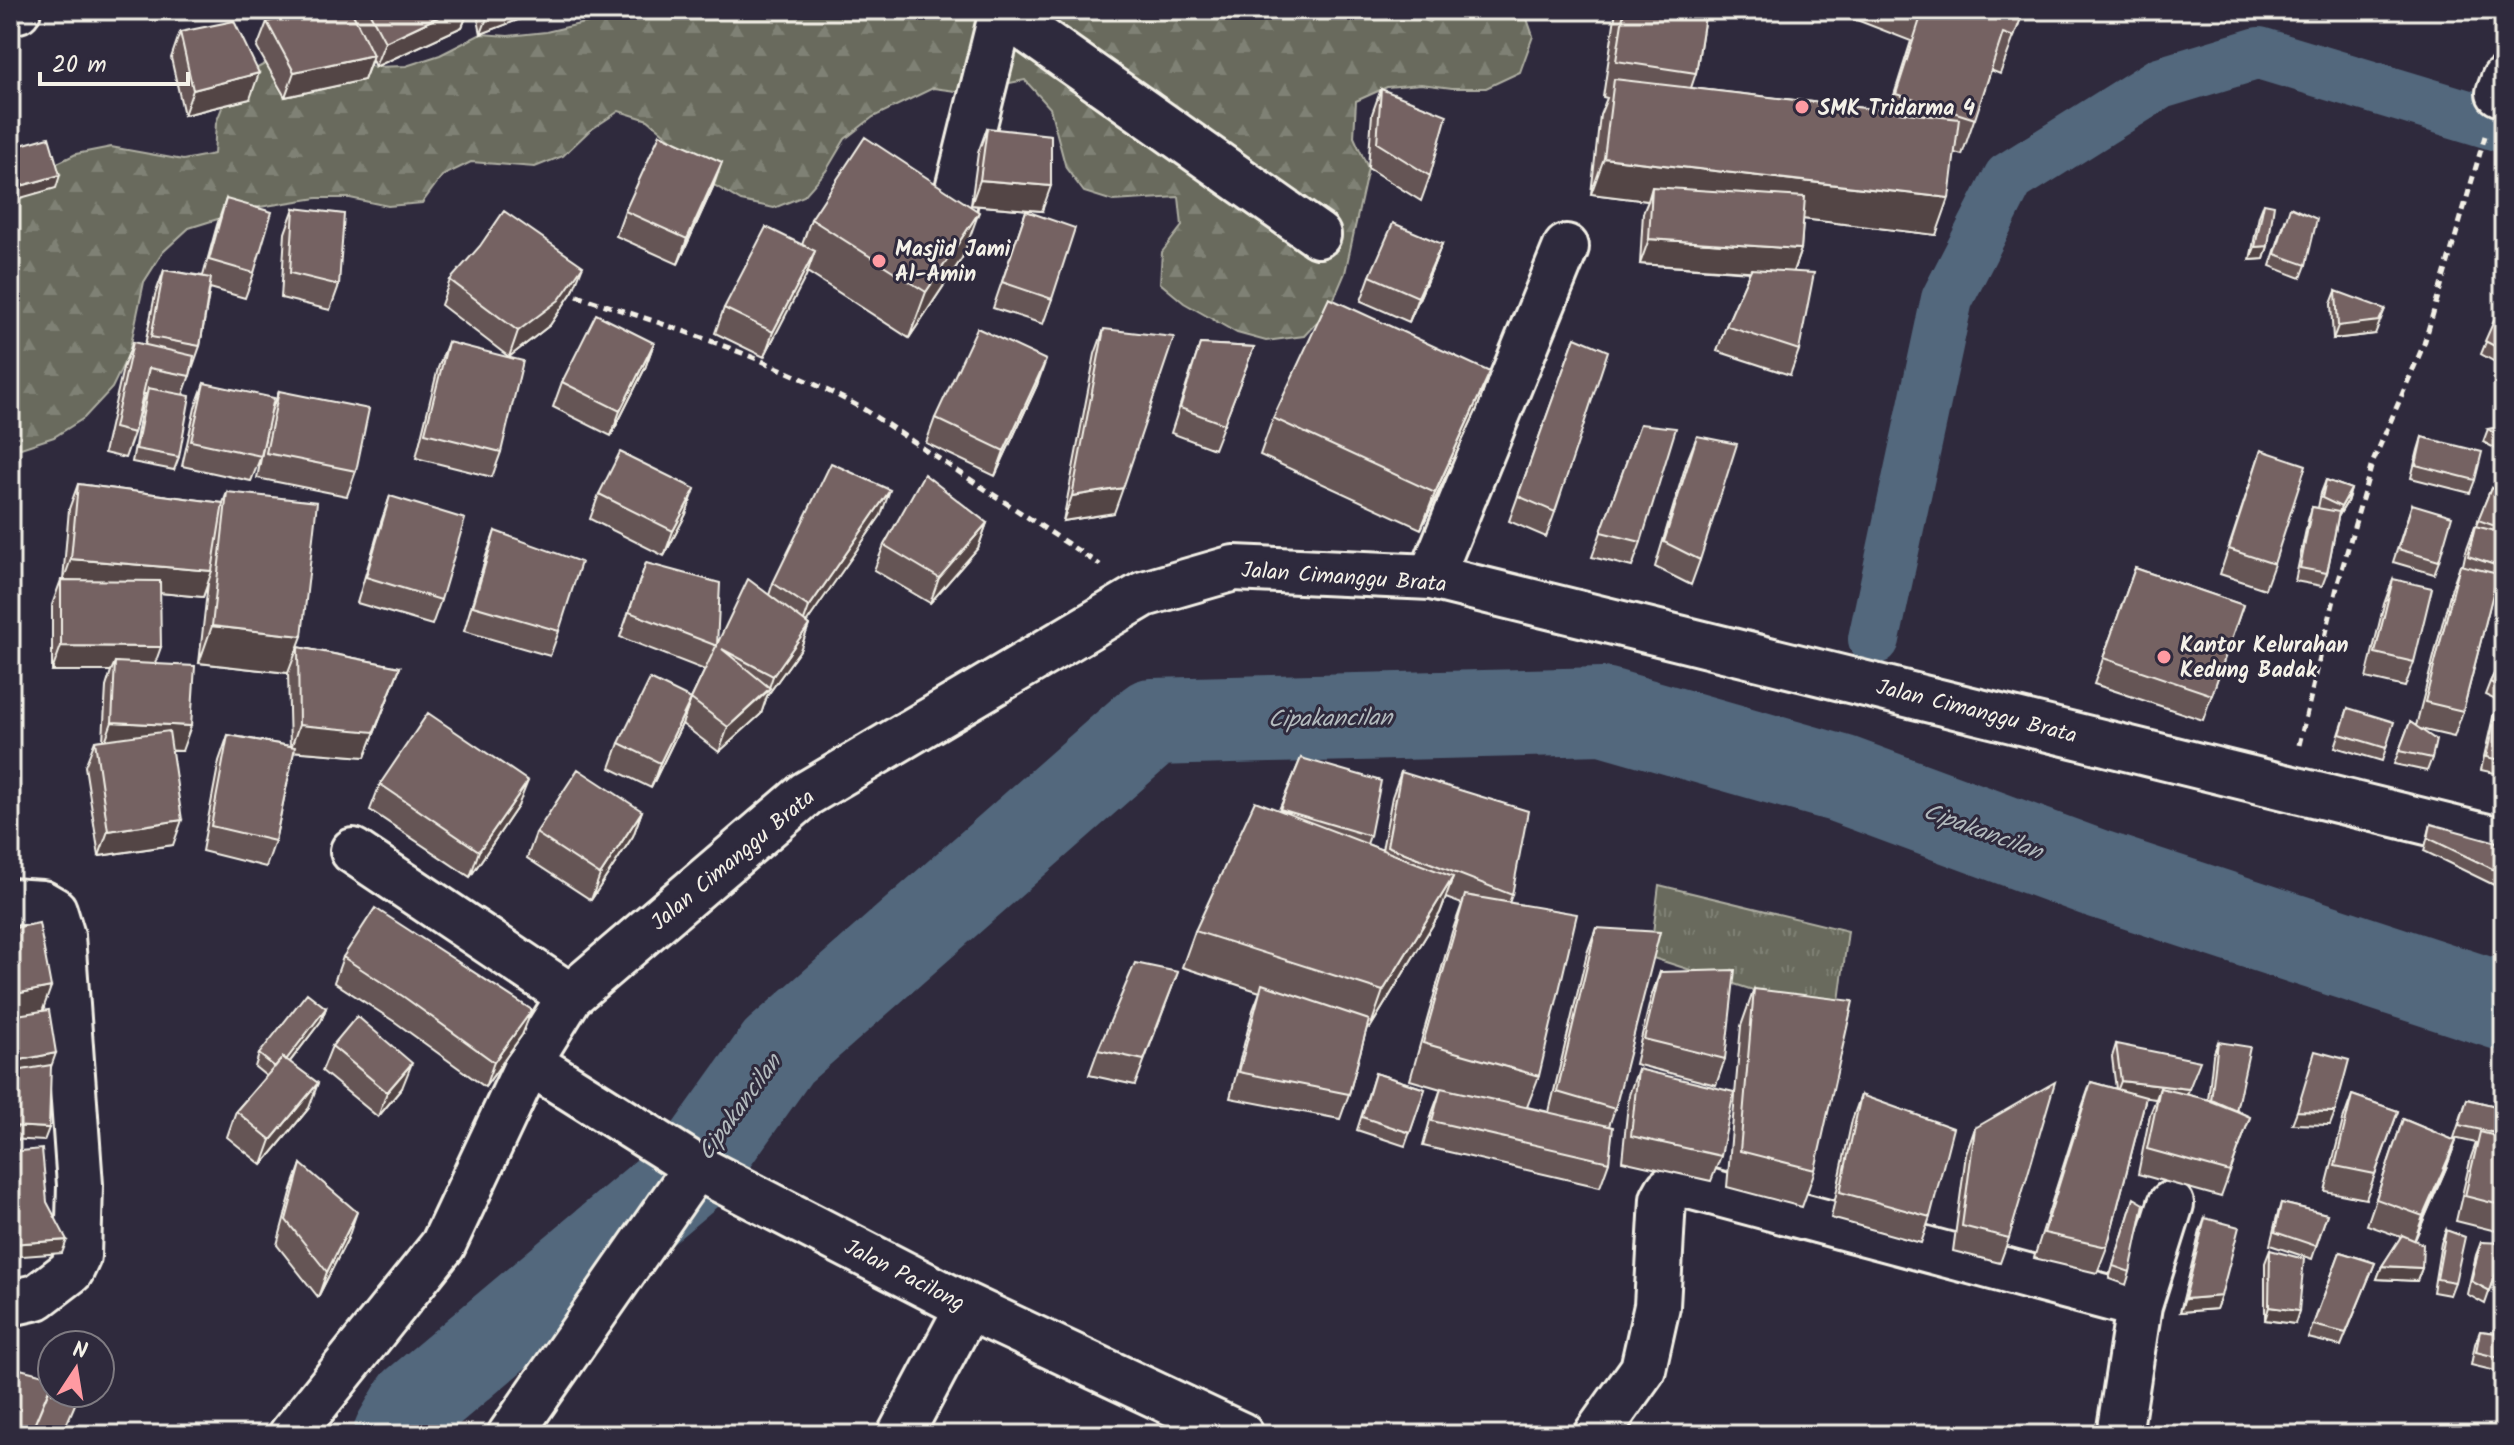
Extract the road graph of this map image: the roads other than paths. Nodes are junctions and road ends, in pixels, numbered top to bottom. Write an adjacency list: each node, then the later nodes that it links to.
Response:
1 (18, 10): 3 (street)
2 (1001, 11): 4 (street); 5 (street)
3 (10, 12)
4 (954, 205)
5 (1318, 235)
6 (1566, 247): 7 (street)
7 (1431, 577): 8 (street, Jalan Cimanggu Brata); 11 (street, Jalan Cimanggu Brata)
8 (2504, 841)
9 (353, 851): 11 (street)
10 (10, 901): 15 (street)
11 (570, 996): 12 (street, Jalan Cimanggu Brata)
12 (529, 1062): 13 (street, Jalan Pacilong); 18 (street, Jalan Cimanggu Brata)
13 (689, 1163): 17 (street, Jalan Pacilong); 19 (street)
14 (2171, 1204): 16 (street)
15 (10, 1303)
16 (2139, 1306): 22 (street); 23 (street)
17 (968, 1307): 20 (street); 21 (street, Jalan Pacilong)
18 (291, 1435)
19 (510, 1435)
20 (900, 1435)
21 (1241, 1435)
22 (1596, 1435)
23 (2119, 1435)

